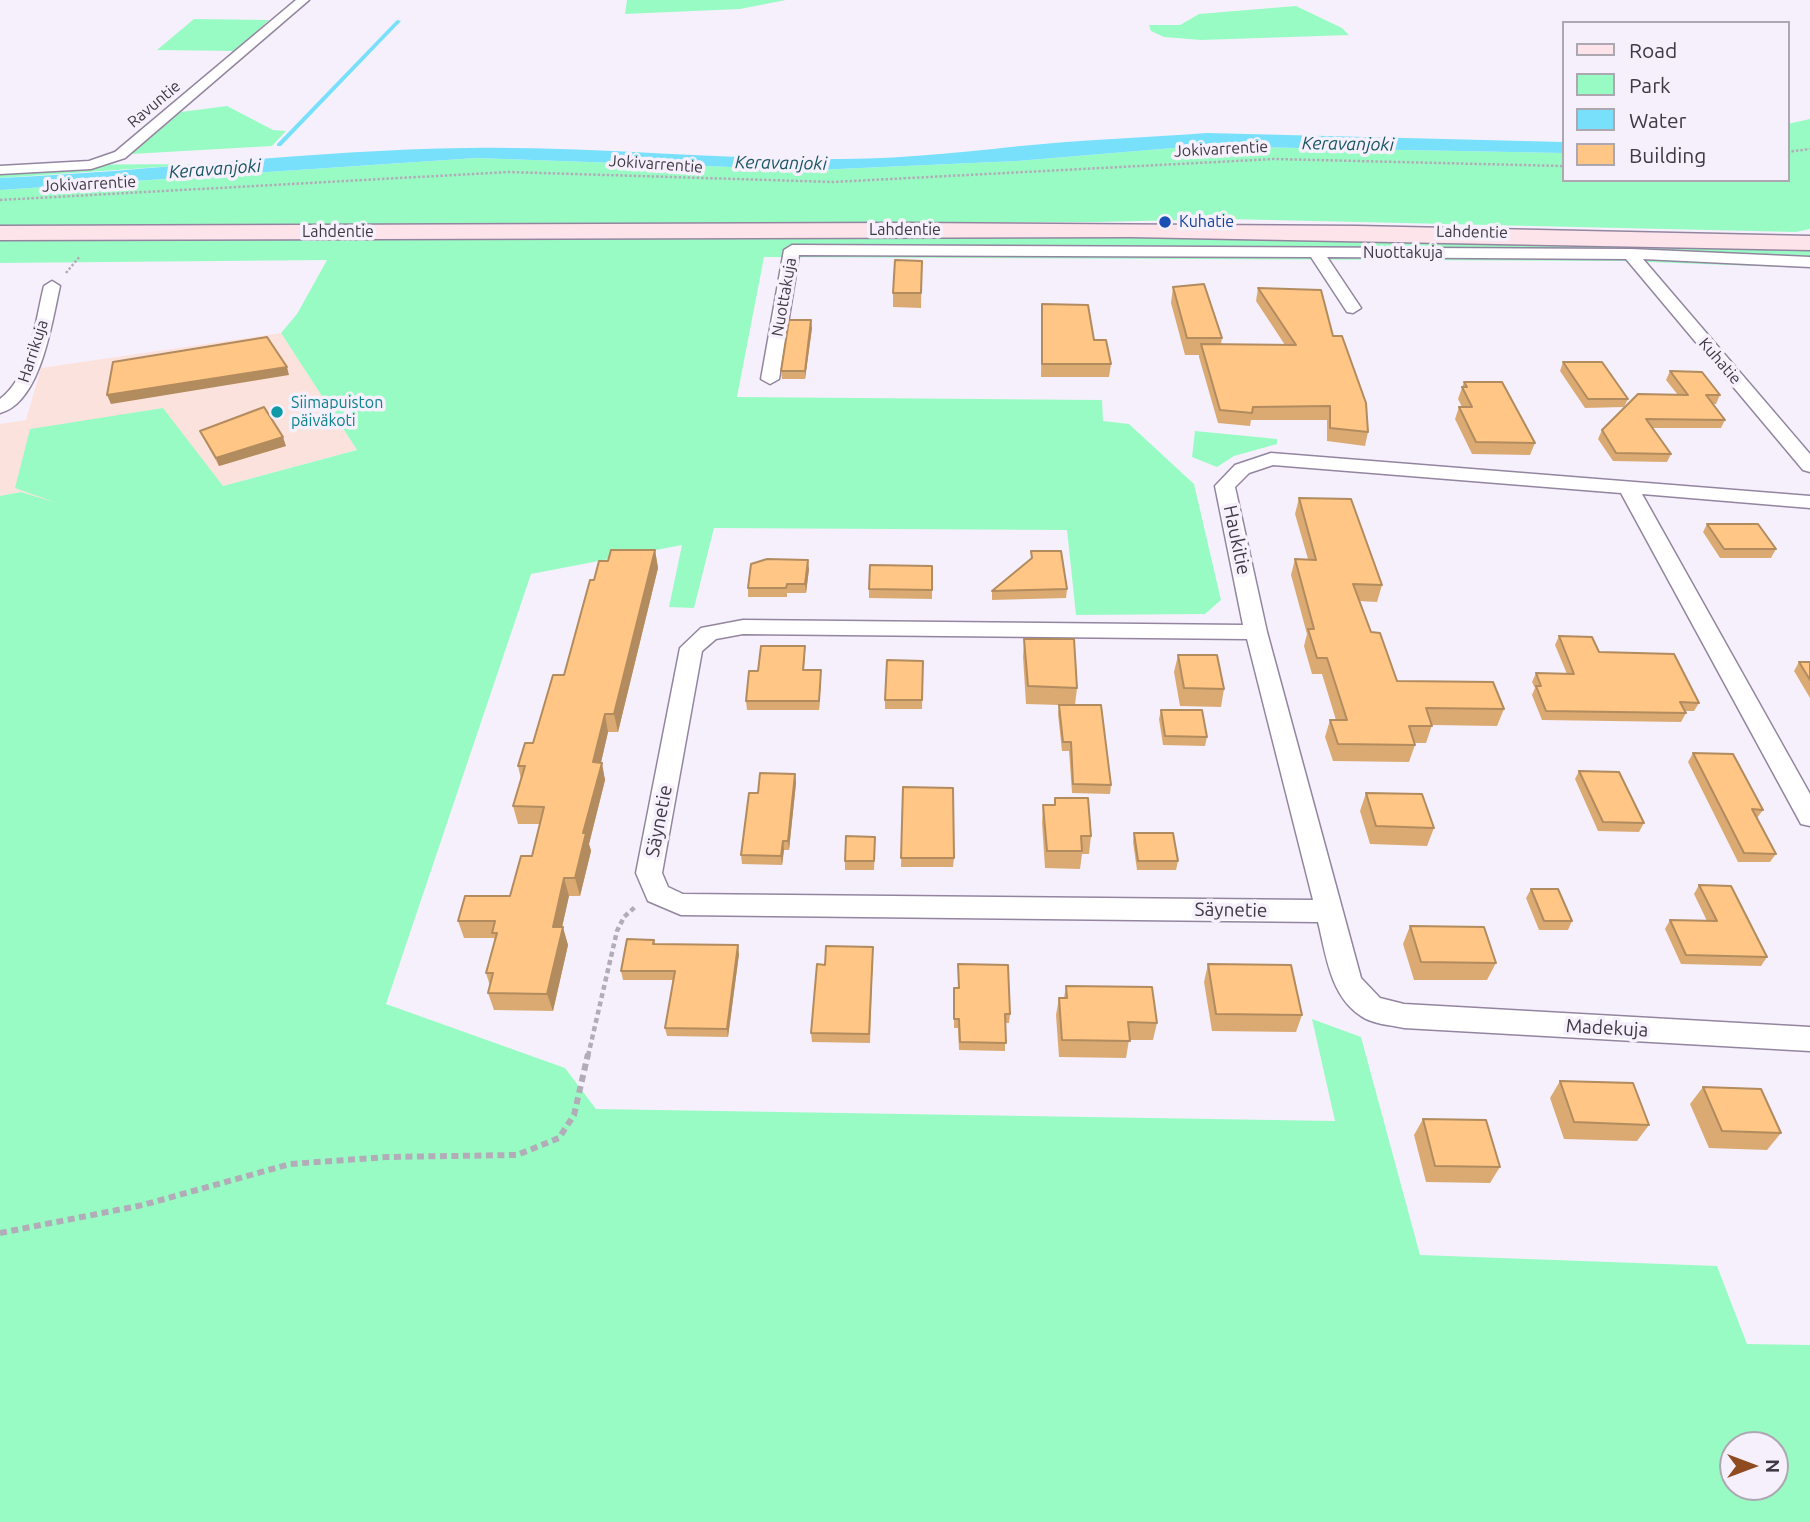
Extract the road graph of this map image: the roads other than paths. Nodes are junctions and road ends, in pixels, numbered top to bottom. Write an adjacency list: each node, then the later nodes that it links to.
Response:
1 (303, 0): 2 (street, Ravuntie)
2 (0, 170)
3 (0, 233): 4 (main road, Lahdentie)
4 (994, 240): 5 (main road, Lahdentie); 6 (street, Nuottakuja); 11 (street, Nuottakuja)
5 (1810, 243)
6 (1316, 253): 7 (street, Nuottakuja); 10 (street)
7 (1632, 254): 8 (street, Nuottakuja); 13 (street, Kuhatie)
8 (1810, 262)
9 (52, 286): 12 (street, Harrikuja)
10 (1353, 308)
11 (770, 379)
12 (0, 408)
13 (1810, 466)
14 (1627, 486): 15 (street, Haukitie); 16 (street, Haukitie); 17 (street)
15 (1810, 502)
16 (1256, 632): 18 (street, Haukitie); 18 (street, Säynetie)
17 (1810, 817)
18 (1327, 911): 19 (street, Haukitie)
19 (1404, 1016): 20 (street, Madekuja)
20 (1810, 1039)

